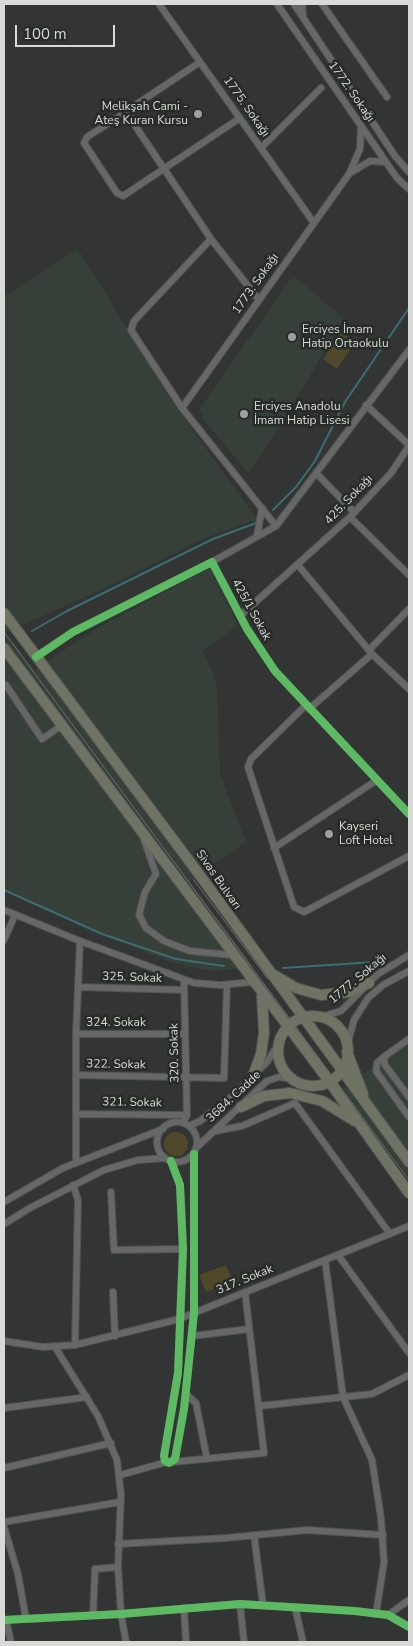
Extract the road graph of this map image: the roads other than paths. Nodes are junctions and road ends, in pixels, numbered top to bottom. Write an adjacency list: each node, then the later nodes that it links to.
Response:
1 (159, 4): 7 (street, 1775. Sokağı)
2 (277, 4): 12 (street, 1772. Sokağı)
3 (294, 4): 6 (street, 1772. Sokağı)
4 (302, 4): 6 (street)
5 (322, 4): 9 (street)
6 (303, 17): 16 (street, 1772. Sokağı)
7 (200, 62): 10 (street); 11 (street, 1775. Sokağı)
8 (321, 88): 13 (street)
9 (387, 97)
10 (131, 109): 15 (street); 15 (street)
11 (240, 118): 13 (street, 1775. Sokağı); 15 (street)
12 (361, 126): 14 (street, 1772. Sokağı); 17 (street, 1773. Sokağı)
13 (261, 148): 19 (street, 1775. Sokağı)
14 (386, 162): 17 (street, 1773. Sokağı); 18 (street, 1772. Sokağı)
15 (164, 170): 20 (street)
16 (409, 172)
17 (349, 174): 19 (street, 1773. Sokağı)
18 (409, 189)
19 (314, 223): 21 (street, 1773. Sokağı)
20 (211, 239): 21 (street); 24 (street)
21 (260, 300): 24 (street, 1773. Sokağı)
22 (409, 350): 23 (street)
23 (366, 405): 25 (street); 26 (street)
24 (182, 408): 27 (street)
25 (409, 445): 28 (street, 425. Sokağı)
26 (316, 474): 28 (street); 29 (street)
27 (262, 508): 29 (street); 30 (street)
28 (352, 515): 32 (street, 425. Sokağı); 33 (street)
29 (276, 526): 30 (street)
30 (257, 536): 31 (street)
31 (212, 562): 36 (street, 425/1 Sokak); 39 (street)
32 (298, 565): 36 (street, 425. Sokağı); 38 (street)
33 (409, 575)
34 (409, 609): 38 (street)
35 (4, 613): 39 (highway, Sivas Bulvarı)
36 (240, 616): 42 (street, 425/1 Sokak)
37 (4, 648): 43 (highway)
38 (371, 652): 41 (street); 42 (street)
39 (36, 657): 56 (highway, Sivas Bulvarı)
40 (4, 686): 43 (street)
41 (409, 688)
42 (308, 707): 44 (street, 425/1 Sokak); 47 (street)
43 (61, 726): 46 (highway)
44 (377, 780): 45 (street, 425/1 Sokak); 47 (street)
45 (409, 814)
46 (142, 834): 53 (highway); 53 (street)
47 (274, 848): 48 (street)
48 (409, 856)
49 (4, 910): 50 (street)
50 (15, 915): 51 (street); 52 (street)
51 (4, 940)
52 (80, 941): 57 (street); 61 (street)
53 (232, 955): 58 (highway)
54 (409, 955): 59 (street, 1777. Sokağı)
55 (409, 971): 71 (street, 1777. Sokağı)
56 (270, 972): 59 (highway); 65 (highway, Sivas Bulvarı)
57 (184, 980): 60 (street); 62 (street, 320. Sokak)
58 (252, 982): 60 (street); 63 (highway)
59 (369, 983): 64 (street, 1777. Sokağı)
60 (228, 985): 76 (street, 322. Sokak)
61 (78, 987): 62 (street, 325. Sokak); 67 (street)
62 (184, 990): 68 (street, 320. Sokak)
63 (262, 995): 66 (highway); 75 (highway)
64 (320, 1016): 65 (highway); 71 (highway)
65 (302, 1017): 66 (highway); 73 (highway, Sivas Bulvarı)
66 (287, 1027): 70 (highway); 78 (highway)
67 (76, 1034): 68 (street, 324. Sokak); 74 (street)
68 (185, 1034): 76 (street, 320. Sokak)
69 (409, 1039): 72 (street)
70 (278, 1043): 75 (street, 3684. Cadde); 77 (highway)
71 (347, 1049): 73 (highway); 81 (highway)
72 (385, 1056): 79 (street); 84 (street)
73 (341, 1070): 78 (highway); 81 (highway, Sivas Bulvarı)
74 (76, 1075): 76 (street, 322. Sokak); 82 (street)
75 (253, 1076): 86 (street, 3684. Cadde)
76 (186, 1078): 83 (street, 320. Sokak)
77 (292, 1079): 78 (highway); 80 (street, 3684. Cadde)
78 (329, 1082): 85 (highway)
79 (409, 1097)
80 (241, 1107): 85 (highway); 88 (street, 3684. Cadde)
81 (368, 1107): 92 (highway, Sivas Bulvarı)
82 (76, 1114): 83 (street, 321. Sokak); 91 (street)
83 (187, 1115): 86 (street, 320. Sokak)
84 (409, 1117)
85 (358, 1122): 95 (highway)
86 (186, 1125): 87 (street); 89 (street)
87 (163, 1129): 90 (street); 91 (street)
88 (214, 1131): 89 (street, 3684. Cadde); 99 (street)
89 (195, 1151): 90 (street); 105 (street)
90 (168, 1159): 93 (street); 100 (street)
91 (76, 1162): 96 (street)
92 (409, 1162)
93 (73, 1185): 97 (street); 111 (street)
94 (111, 1192): 100 (street)
95 (409, 1193)
96 (4, 1202)
97 (4, 1224)
98 (409, 1226): 99 (street, 317. Sokak)
99 (390, 1234): 101 (street, 317. Sokak)
100 (183, 1249): 106 (street)
101 (338, 1255): 102 (street, 317. Sokak); 113 (street)
102 (325, 1260): 104 (street, 317. Sokak); 117 (street)
103 (113, 1292): 108 (street)
104 (244, 1292): 105 (street, 317. Sokak); 107 (street)
105 (194, 1313): 106 (street, 317. Sokak); 109 (street)
106 (179, 1319): 108 (street, 317. Sokak); 122 (street)
107 (249, 1329): 109 (street); 118 (street)
108 (115, 1336): 111 (street, 317. Sokak)
109 (192, 1336): 115 (street)
110 (4, 1340): 112 (street, 317. Sokak)
111 (75, 1345): 112 (street, 317. Sokak)
112 (55, 1347): 116 (street)
113 (409, 1353)
114 (409, 1375): 117 (street)
115 (186, 1394): 121 (street); 122 (street)
116 (87, 1397): 119 (street); 120 (street)
117 (343, 1397): 118 (street); 128 (street)
118 (259, 1406): 121 (street)
119 (4, 1408)
120 (111, 1443): 123 (street); 124 (street)
121 (207, 1459): 122 (street)
122 (170, 1462): 124 (street)
123 (4, 1468)
124 (120, 1475): 125 (street)
125 (120, 1502): 126 (street); 131 (street)
126 (4, 1522)
127 (4, 1527): 130 (street)
128 (383, 1535): 129 (street); 139 (street)
129 (254, 1536): 131 (street); 135 (street)
130 (6, 1540): 142 (street)
131 (118, 1544): 132 (street)
132 (118, 1567): 138 (street); 141 (street)
133 (409, 1600): 140 (street)
134 (240, 1604): 135 (street); 137 (street); 148 (street)
135 (263, 1605): 136 (street)
136 (295, 1607): 139 (street); 149 (street)
137 (184, 1608): 138 (street); 147 (street)
138 (121, 1614): 141 (street); 146 (street)
139 (376, 1614): 140 (street)
140 (388, 1615): 144 (street)
141 (93, 1616): 142 (street)
142 (26, 1619): 143 (street)
143 (5, 1620): 145 (street)
144 (409, 1627)
145 (11, 1642)
146 (126, 1642)
147 (186, 1642)
148 (244, 1642)
149 (303, 1642)

